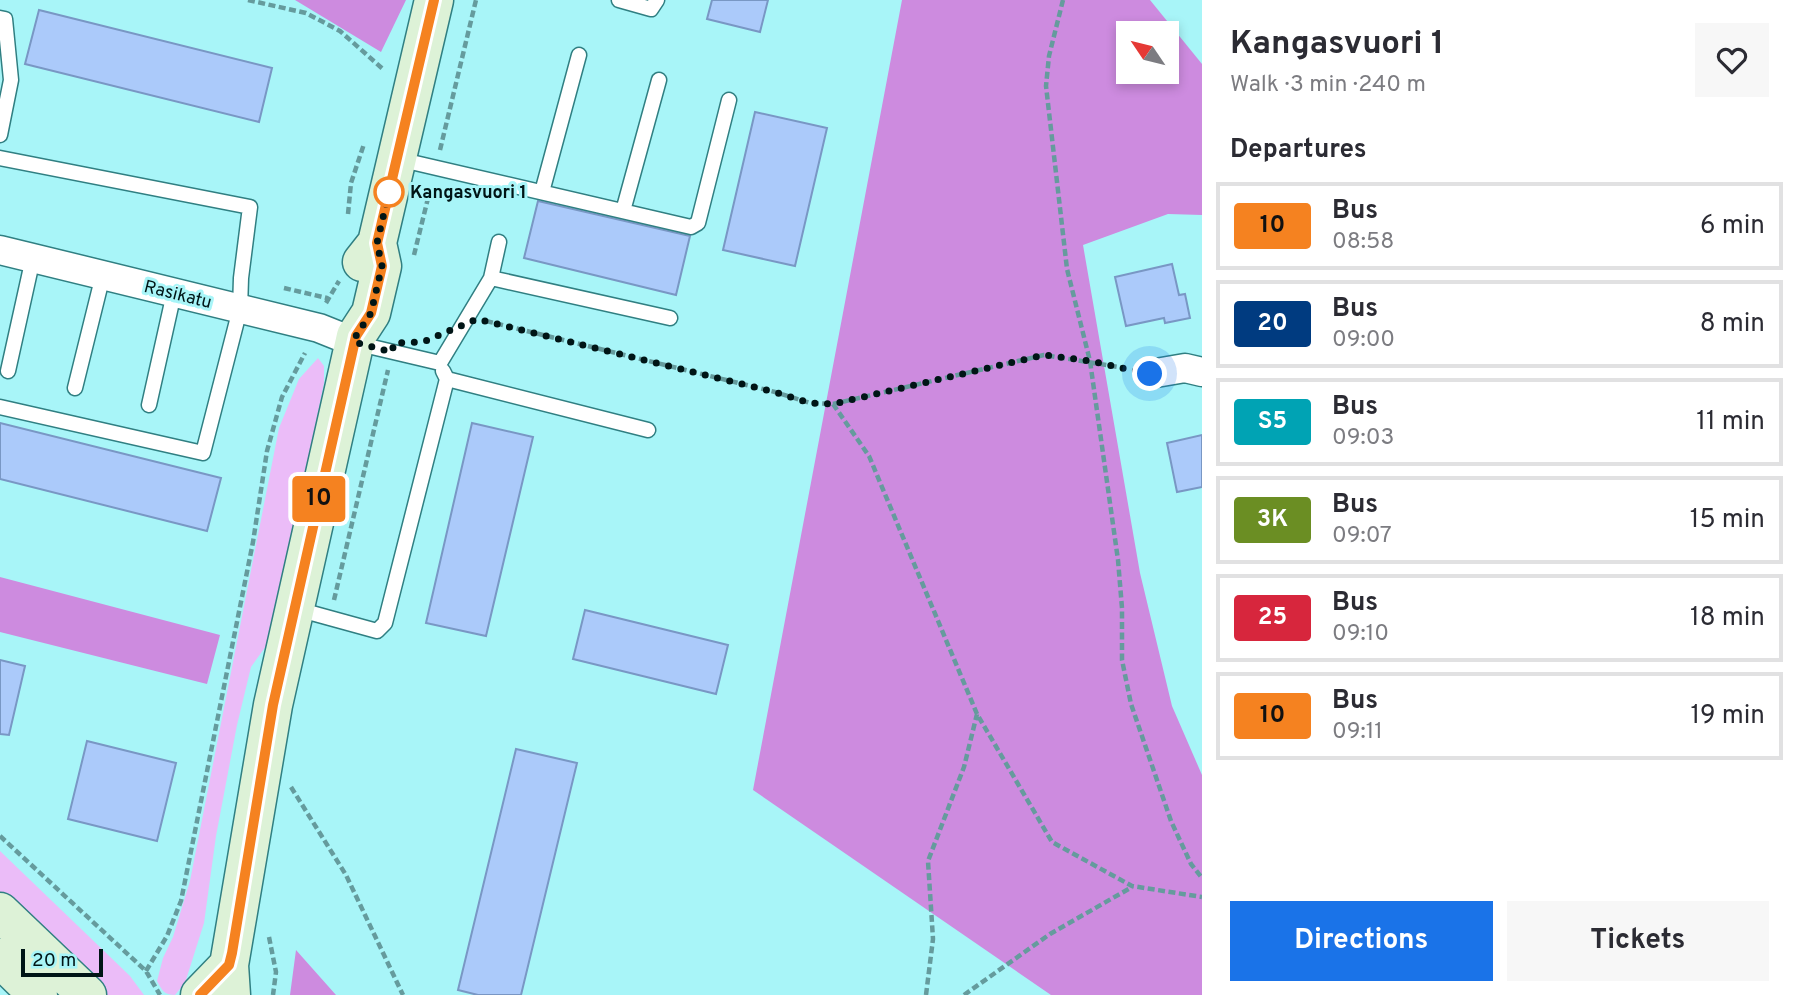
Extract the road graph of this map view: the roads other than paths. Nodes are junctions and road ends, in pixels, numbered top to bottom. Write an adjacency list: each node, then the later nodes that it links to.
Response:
1 (434, 0): 10 (main road)
2 (619, 0): 3 (lane)
3 (657, 0)
4 (0, 18): 8 (lane)
5 (579, 55): 11 (lane)
6 (659, 79): 12 (lane)
7 (729, 100): 12 (lane)
8 (0, 135)
9 (0, 158): 19 (lane)
10 (397, 159): 11 (lane); 21 (main road)
11 (542, 192): 12 (lane)
12 (623, 211)
13 (499, 242): 17 (lane)
14 (0, 250): 15 (street, Rasikatu)
15 (33, 258): 16 (street, Rasikatu); 23 (lane)
16 (103, 275): 18 (street, Rasikatu); 27 (lane)
17 (491, 278): 20 (lane); 22 (lane)
18 (174, 293): 19 (street, Rasikatu); 28 (lane)
19 (240, 309): 21 (street, Rasikatu); 29 (lane)
20 (670, 318)
21 (355, 339): 22 (lane); 31 (main road)
22 (440, 363): 26 (lane)
23 (8, 371)
24 (1202, 372): 25 (street)
25 (1150, 374)
26 (447, 379): 30 (lane); 31 (lane)
27 (75, 388)
28 (149, 405)
29 (0, 407)
30 (648, 430)
31 (312, 613): 34 (main road)
32 (0, 912): 36 (main road)
33 (0, 958): 35 (main road)
34 (230, 980): 37 (main road)
35 (37, 995)
36 (87, 995)
37 (200, 995)

